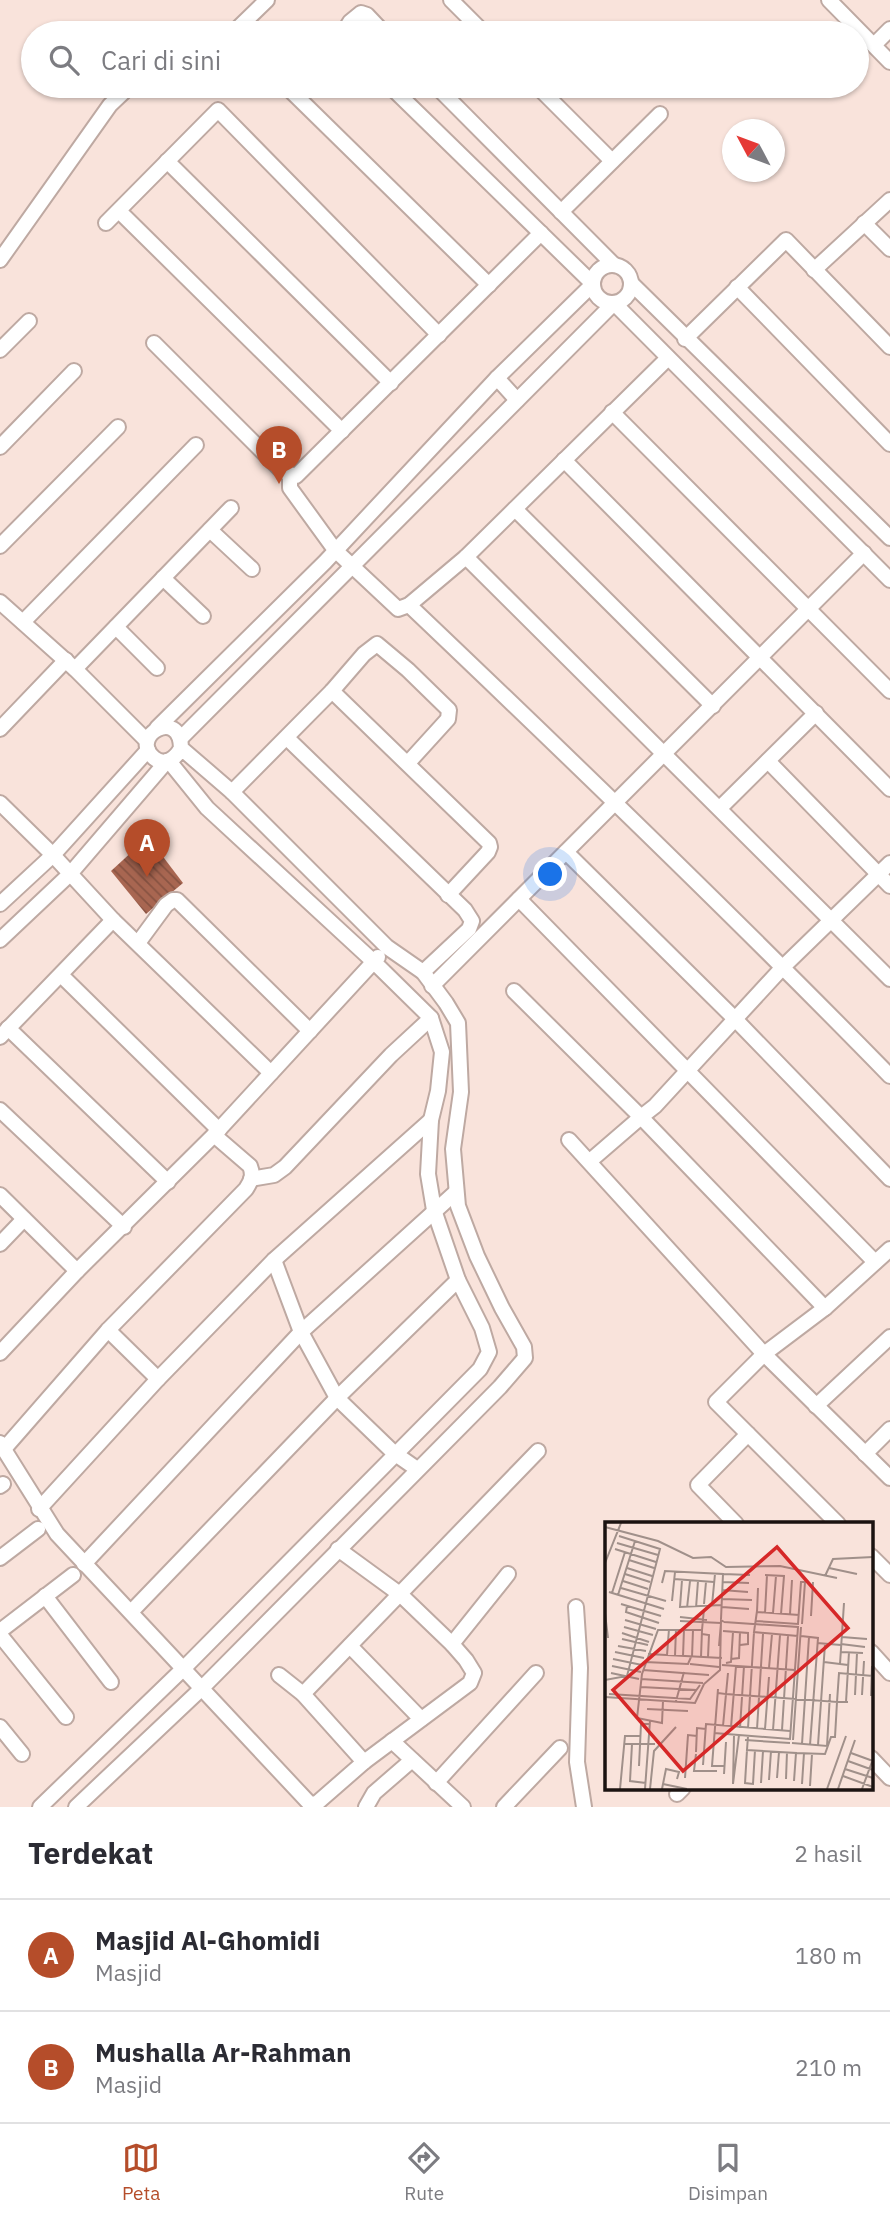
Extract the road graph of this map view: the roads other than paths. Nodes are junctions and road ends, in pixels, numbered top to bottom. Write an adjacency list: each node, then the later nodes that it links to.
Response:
1 (267, 0): 4 (street)
2 (451, 0): 7 (street)
3 (832, 1): 8 (street)
4 (245, 21)
5 (351, 21): 6 (street)
6 (372, 21)
7 (472, 21)
8 (851, 21)
9 (890, 29): 11 (street)
10 (869, 40): 11 (street)
11 (874, 45): 12 (street)
12 (890, 62)
13 (117, 98): 28 (street)
14 (298, 98): 33 (street)
15 (402, 98): 26 (street)
16 (448, 98): 23 (street)
17 (549, 98): 20 (street)
18 (660, 114): 20 (street)
19 (167, 161): 22 (street); 37 (street); 47 (street)
20 (612, 161): 23 (street)
21 (890, 200): 25 (street)
22 (119, 211): 24 (street); 51 (street)
23 (561, 212): 29 (street)
24 (106, 223)
25 (864, 223): 27 (street); 30 (street)
26 (541, 233): 31 (street); 33 (street)
27 (890, 249)
28 (0, 260)
29 (614, 265): 31 (street); 32 (street)
30 (814, 270): 34 (street); 40 (street)
31 (593, 284): 35 (street); 46 (street)
32 (632, 284): 35 (street); 38 (street)
33 (489, 285): 37 (street)
34 (737, 287): 38 (street); 52 (street)
35 (614, 303): 42 (street); 48 (street)
36 (29, 321): 41 (street)
37 (439, 335): 47 (street)
38 (685, 338): 43 (street)
39 (153, 343): 56 (street)
40 (890, 347)
41 (0, 350)
42 (668, 358): 45 (street); 49 (street)
43 (705, 358): 45 (street); 60 (street)
44 (74, 370): 54 (street)
45 (686, 376): 63 (street)
46 (496, 378): 48 (street); 62 (street)
47 (391, 383): 51 (street)
48 (517, 400): 65 (street)
49 (612, 412): 55 (street); 71 (street)
50 (117, 427): 61 (street)
51 (342, 431): 56 (street)
52 (890, 444)
53 (196, 445): 73 (street)
54 (0, 447)
55 (564, 460): 58 (street); 75 (street)
56 (290, 475): 62 (street)
57 (231, 508): 59 (street)
58 (515, 509): 64 (street); 80 (street)
59 (210, 530): 66 (street); 67 (street)
60 (889, 534)
61 (0, 546)
62 (335, 550): 65 (street); 83 (street)
63 (864, 553): 68 (street); 71 (street)
64 (466, 557): 70 (street); 87 (street)
65 (353, 566): 70 (street); 85 (street)
66 (251, 569)
67 (163, 578): 72 (street); 74 (street)
68 (890, 580)
69 (0, 601): 73 (street)
70 (409, 606): 94 (street)
71 (809, 610): 75 (street); 79 (street)
72 (203, 616)
73 (23, 622): 76 (street)
74 (116, 627): 76 (street); 77 (street)
75 (762, 658): 80 (street); 81 (street)
76 (70, 664): 82 (street); 86 (street)
77 (157, 667)
78 (332, 691): 84 (street); 90 (street); 90 (street)
79 (890, 691)
80 (713, 706): 87 (street)
81 (816, 713): 89 (street); 91 (street)
82 (2, 722)
83 (157, 728): 85 (street); 86 (street)
84 (287, 738): 92 (street); 104 (street)
85 (181, 743): 88 (street); 92 (street)
86 (147, 745): 88 (street); 96 (street)
87 (665, 755): 94 (street); 95 (street)
88 (168, 761): 97 (street); 112 (street)
89 (768, 761): 95 (street); 102 (street)
90 (408, 763): 104 (street)
91 (890, 789)
92 (232, 792): 111 (street)
93 (0, 803): 99 (street)
94 (617, 803): 98 (street); 113 (street)
95 (720, 808): 108 (street)
96 (87, 817): 97 (street); 99 (street)
97 (105, 833): 101 (street)
98 (566, 852): 105 (street); 120 (street)
99 (53, 855): 101 (street); 106 (street)
100 (890, 863): 102 (street)
101 (70, 874): 107 (street); 109 (street)
102 (879, 874): 103 (street); 108 (street)
103 (890, 886)
104 (448, 895): 114 (street)
105 (519, 899): 117 (street); 123 (street)
106 (0, 904)
107 (113, 920): 110 (street); 115 (street)
108 (832, 920): 113 (street); 116 (street)
109 (0, 940)
110 (138, 943): 121 (street); 124 (street)
111 (387, 947): 112 (street); 114 (street)
112 (374, 962): 119 (street); 121 (street)
113 (783, 967): 120 (street); 125 (street)
114 (423, 972): 117 (street)
115 (61, 975): 122 (street); 129 (street)
116 (890, 979)
117 (432, 986): 135 (street)
118 (514, 991): 127 (street)
119 (431, 1018): 128 (street); 133 (street)
120 (735, 1019): 123 (street); 132 (street)
121 (310, 1031): 124 (street)
122 (4, 1033): 134 (street)
123 (688, 1070): 127 (street); 143 (street)
124 (271, 1073): 129 (street)
125 (890, 1076)
126 (0, 1110): 139 (street)
127 (641, 1117): 131 (street); 146 (street)
128 (431, 1120): 137 (street); 142 (street)
129 (217, 1132): 133 (street); 134 (street)
130 (569, 1140): 131 (street)
131 (590, 1161): 151 (street)
132 (890, 1178)
133 (251, 1179): 147 (street)
134 (168, 1182): 139 (street)
135 (456, 1192): 137 (street); 161 (street)
136 (0, 1195): 138 (street)
137 (435, 1210): 145 (street); 148 (street)
138 (24, 1219): 140 (street); 144 (street)
139 (124, 1227): 144 (street)
140 (0, 1244)
141 (890, 1249): 143 (street)
142 (274, 1260): 148 (street); 152 (street)
143 (875, 1262): 146 (street)
144 (77, 1270): 150 (street)
145 (458, 1280): 153 (street); 159 (street)
146 (825, 1308): 151 (street)
147 (108, 1330): 152 (street); 157 (street)
148 (301, 1332): 153 (street); 170 (street)
149 (890, 1337): 154 (street)
150 (0, 1353)
151 (764, 1354): 154 (street); 156 (street)
152 (158, 1379): 163 (street)
153 (337, 1398): 159 (street); 177 (street)
154 (816, 1406): 160 (street)
155 (890, 1429): 160 (street)
156 (748, 1434): 164 (street); 165 (street)
157 (2, 1446): 163 (street)
158 (538, 1451): 174 (street)
159 (394, 1453): 161 (street); 182 (street)
160 (865, 1454): 162 (street)
161 (417, 1469): 167 (street)
162 (890, 1478)
163 (39, 1509): 170 (street)
164 (734, 1522)
165 (836, 1522)
166 (38, 1529): 169 (street)
167 (338, 1549): 174 (street); 187 (street)
168 (872, 1557): 173 (street)
169 (0, 1558)
170 (84, 1564): 177 (street)
171 (508, 1573): 179 (street)
172 (73, 1575): 175 (street)
173 (890, 1575)
174 (401, 1595): 179 (street); 180 (street)
175 (45, 1596): 178 (street); 186 (street)
176 (576, 1607): 206 (street)
177 (131, 1612): 182 (street)
178 (0, 1633): 189 (street)
179 (452, 1644): 190 (street)
180 (351, 1646): 188 (street); 190 (street)
181 (872, 1653): 184 (street)
182 (184, 1668): 187 (street); 201 (street)
183 (536, 1673): 200 (street)
184 (890, 1673)
185 (279, 1675): 188 (street)
186 (111, 1682)
187 (200, 1690): 198 (street); 202 (street)
188 (303, 1694): 198 (street)
189 (66, 1717)
190 (421, 1719): 192 (street)
191 (4, 1732): 194 (street); 195 (street)
192 (392, 1741): 197 (street); 198 (street)
193 (560, 1748): 205 (street)
194 (0, 1751)
195 (22, 1754)
196 (872, 1759): 199 (street)
197 (412, 1760): 200 (street); 203 (street)
198 (364, 1762)
199 (890, 1778)
200 (436, 1783): 204 (street)
201 (40, 1807)
202 (76, 1807)
203 (366, 1807)
204 (463, 1807)
205 (504, 1807)
206 (584, 1807)

